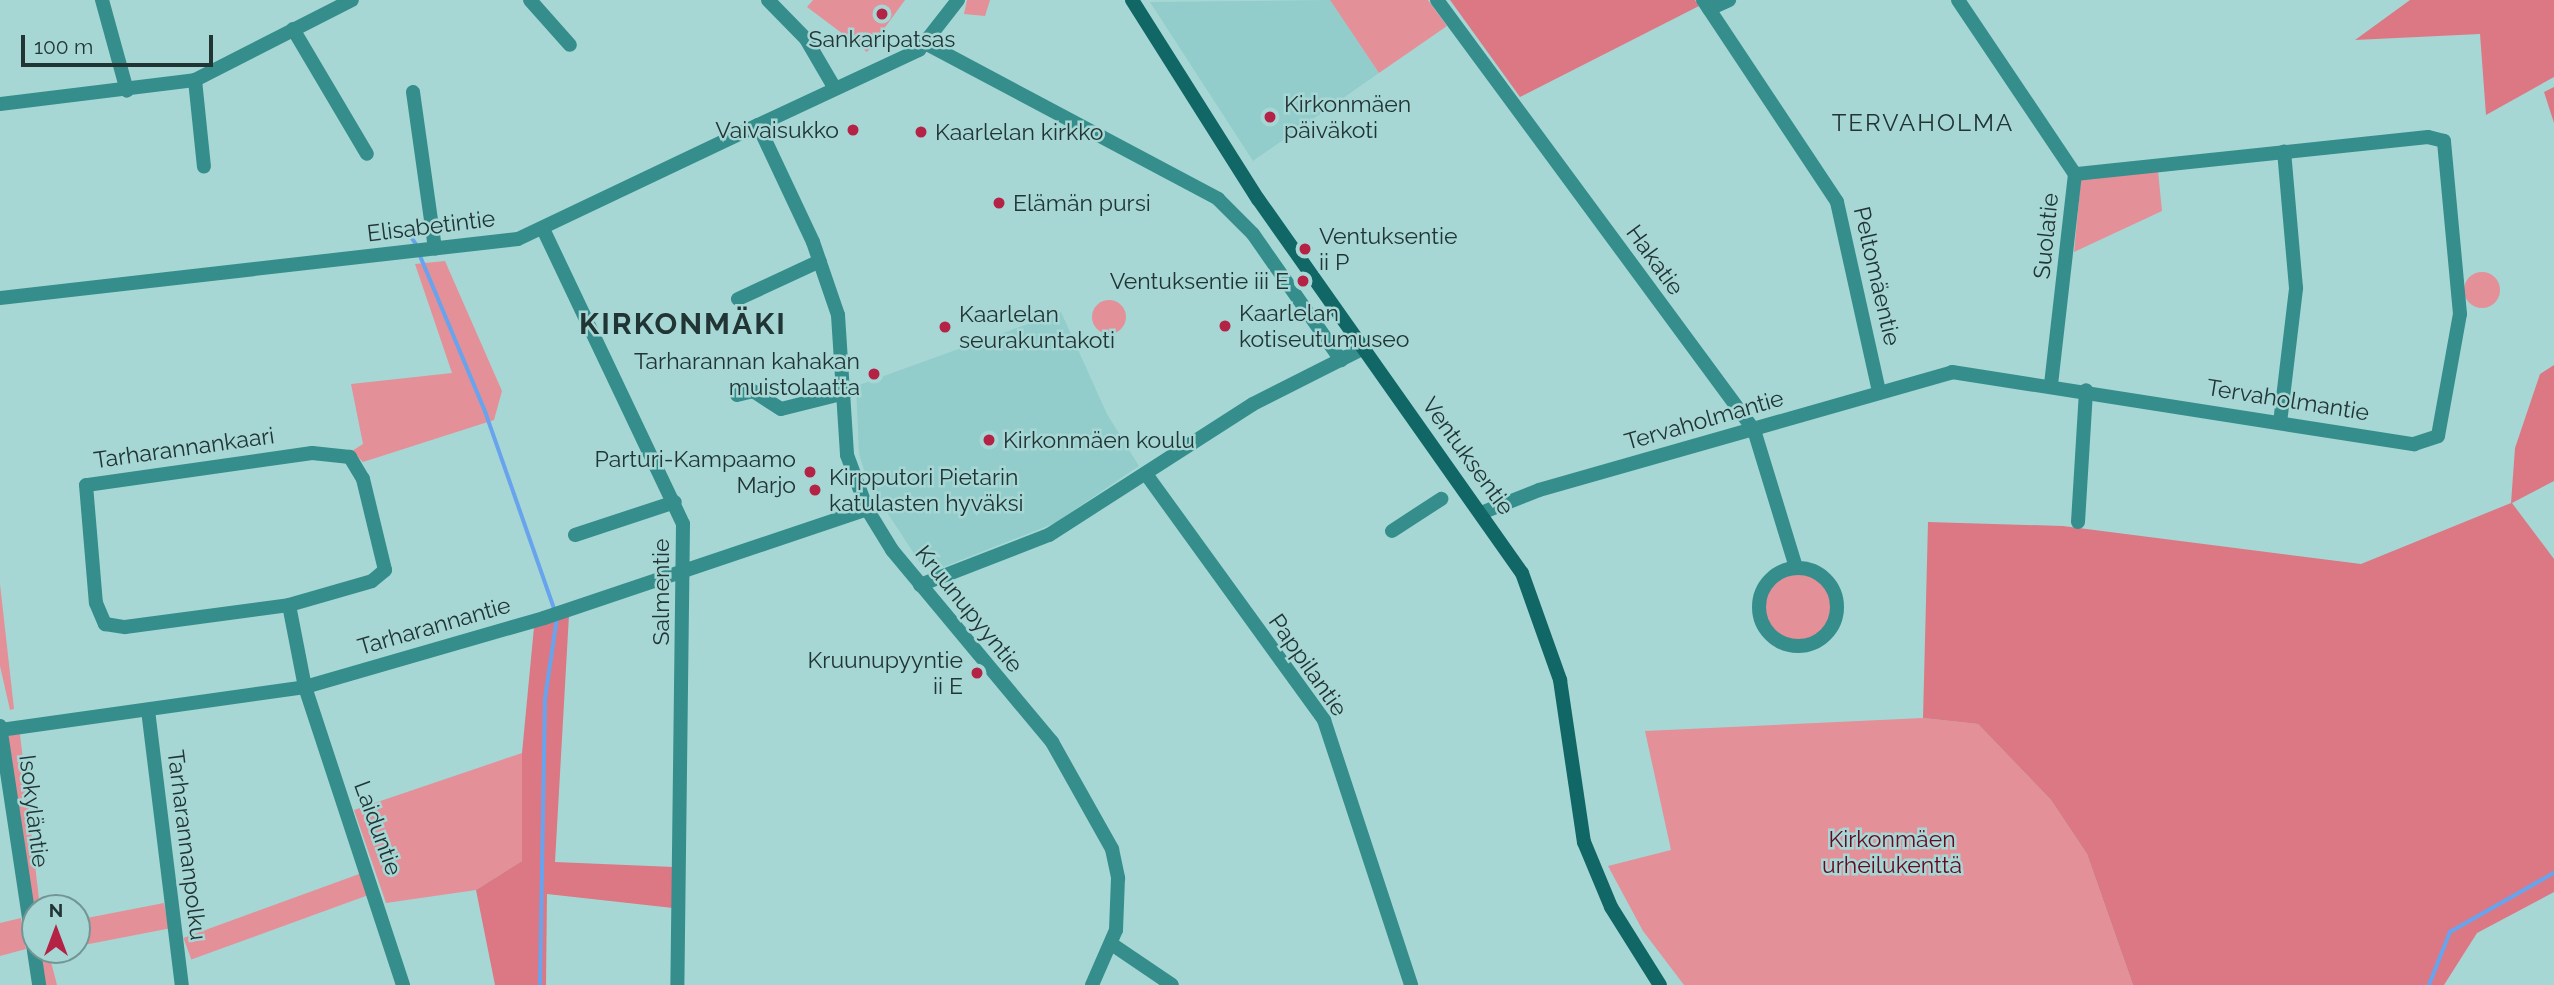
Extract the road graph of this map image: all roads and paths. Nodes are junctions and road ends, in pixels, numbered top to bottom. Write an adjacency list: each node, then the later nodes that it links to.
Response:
1 (102, 0): 16 (street)
2 (352, 0): 11 (street)
3 (530, 0): 13 (street)
4 (768, 0): 15 (street)
5 (958, 0): 12 (street)
6 (1132, 0): 29 (main road, Ventuksentie)
7 (1437, 0): 37 (street, Hakatie)
8 (1729, 0): 10 (street)
9 (1958, 0): 23 (street, Suolatie)
10 (1706, 4): 33 (street, Peltomäentie)
11 (293, 29): 14 (street); 21 (street)
12 (927, 44): 15 (street, Elisabetintie); 30 (street)
13 (570, 45)
14 (195, 80): 16 (street); 22 (street)
15 (834, 87): 19 (street, Elisabetintie)
16 (127, 91): 18 (street)
17 (413, 92): 25 (street)
18 (0, 104)
19 (758, 124): 24 (street, Elisabetintie); 26 (street, Kruunupyyntie)
20 (2284, 152): 23 (street, Tervaholmantie); 36 (street); 36 (street, Tervaholmantie)
21 (367, 154)
22 (204, 167)
23 (2075, 174): 31 (street, Suolatie)
24 (544, 231): 25 (street, Elisabetintie); 40 (street, Salmentie)
25 (424, 249): 27 (street, Elisabetintie)
26 (820, 261): 28 (street); 34 (street, Kruunupyyntie)
27 (0, 298)
28 (738, 299)
29 (1362, 349): 30 (street); 42 (main road, Ventuksentie)
30 (1341, 360): 38 (street)
31 (2052, 384): 32 (street, Tervaholmantie); 33 (street, Tervaholmantie)
32 (2086, 390): 36 (street, Tervaholmantie); 43 (street)
33 (1879, 392): 37 (street, Tervaholmantie)
34 (845, 393): 35 (street); 41 (street, Kruunupyyntie)
35 (737, 395)
36 (2280, 423)
37 (1754, 430): 42 (street, Tervaholmantie); 46 (street, Hakatie)
38 (1146, 474): 48 (street); 60 (street, Pappilantie)
39 (1441, 499): 44 (street)
40 (675, 502): 45 (street); 47 (street, Salmentie)
41 (867, 509): 47 (street, Tarharannantie); 48 (street, Kruunupyyntie)
42 (1481, 513): 61 (main road, Ventuksentie)
43 (2078, 522)
44 (1392, 531)
45 (575, 535)
46 (1796, 567): 46 (street)
47 (686, 571): 50 (street, Tarharannantie); 57 (street, Salmentie)
48 (920, 585): 53 (street, Kruunupyyntie)
49 (289, 605): 49 (street, Tarharannankaari); 50 (street)
50 (305, 687): 51 (street, Tarharannantie); 56 (street, Laiduntie)
51 (148, 710): 52 (street, Tarharannantie); 55 (street, Tarharannanpolku)
52 (0, 729): 54 (street, Isokyläntie)
53 (1113, 945): 58 (street, Kruunupyyntie); 59 (street)
54 (39, 985)
55 (181, 985)
56 (403, 985)
57 (677, 985)
58 (1092, 985)
59 (1172, 985)
60 (1411, 985)
61 (1660, 985)

